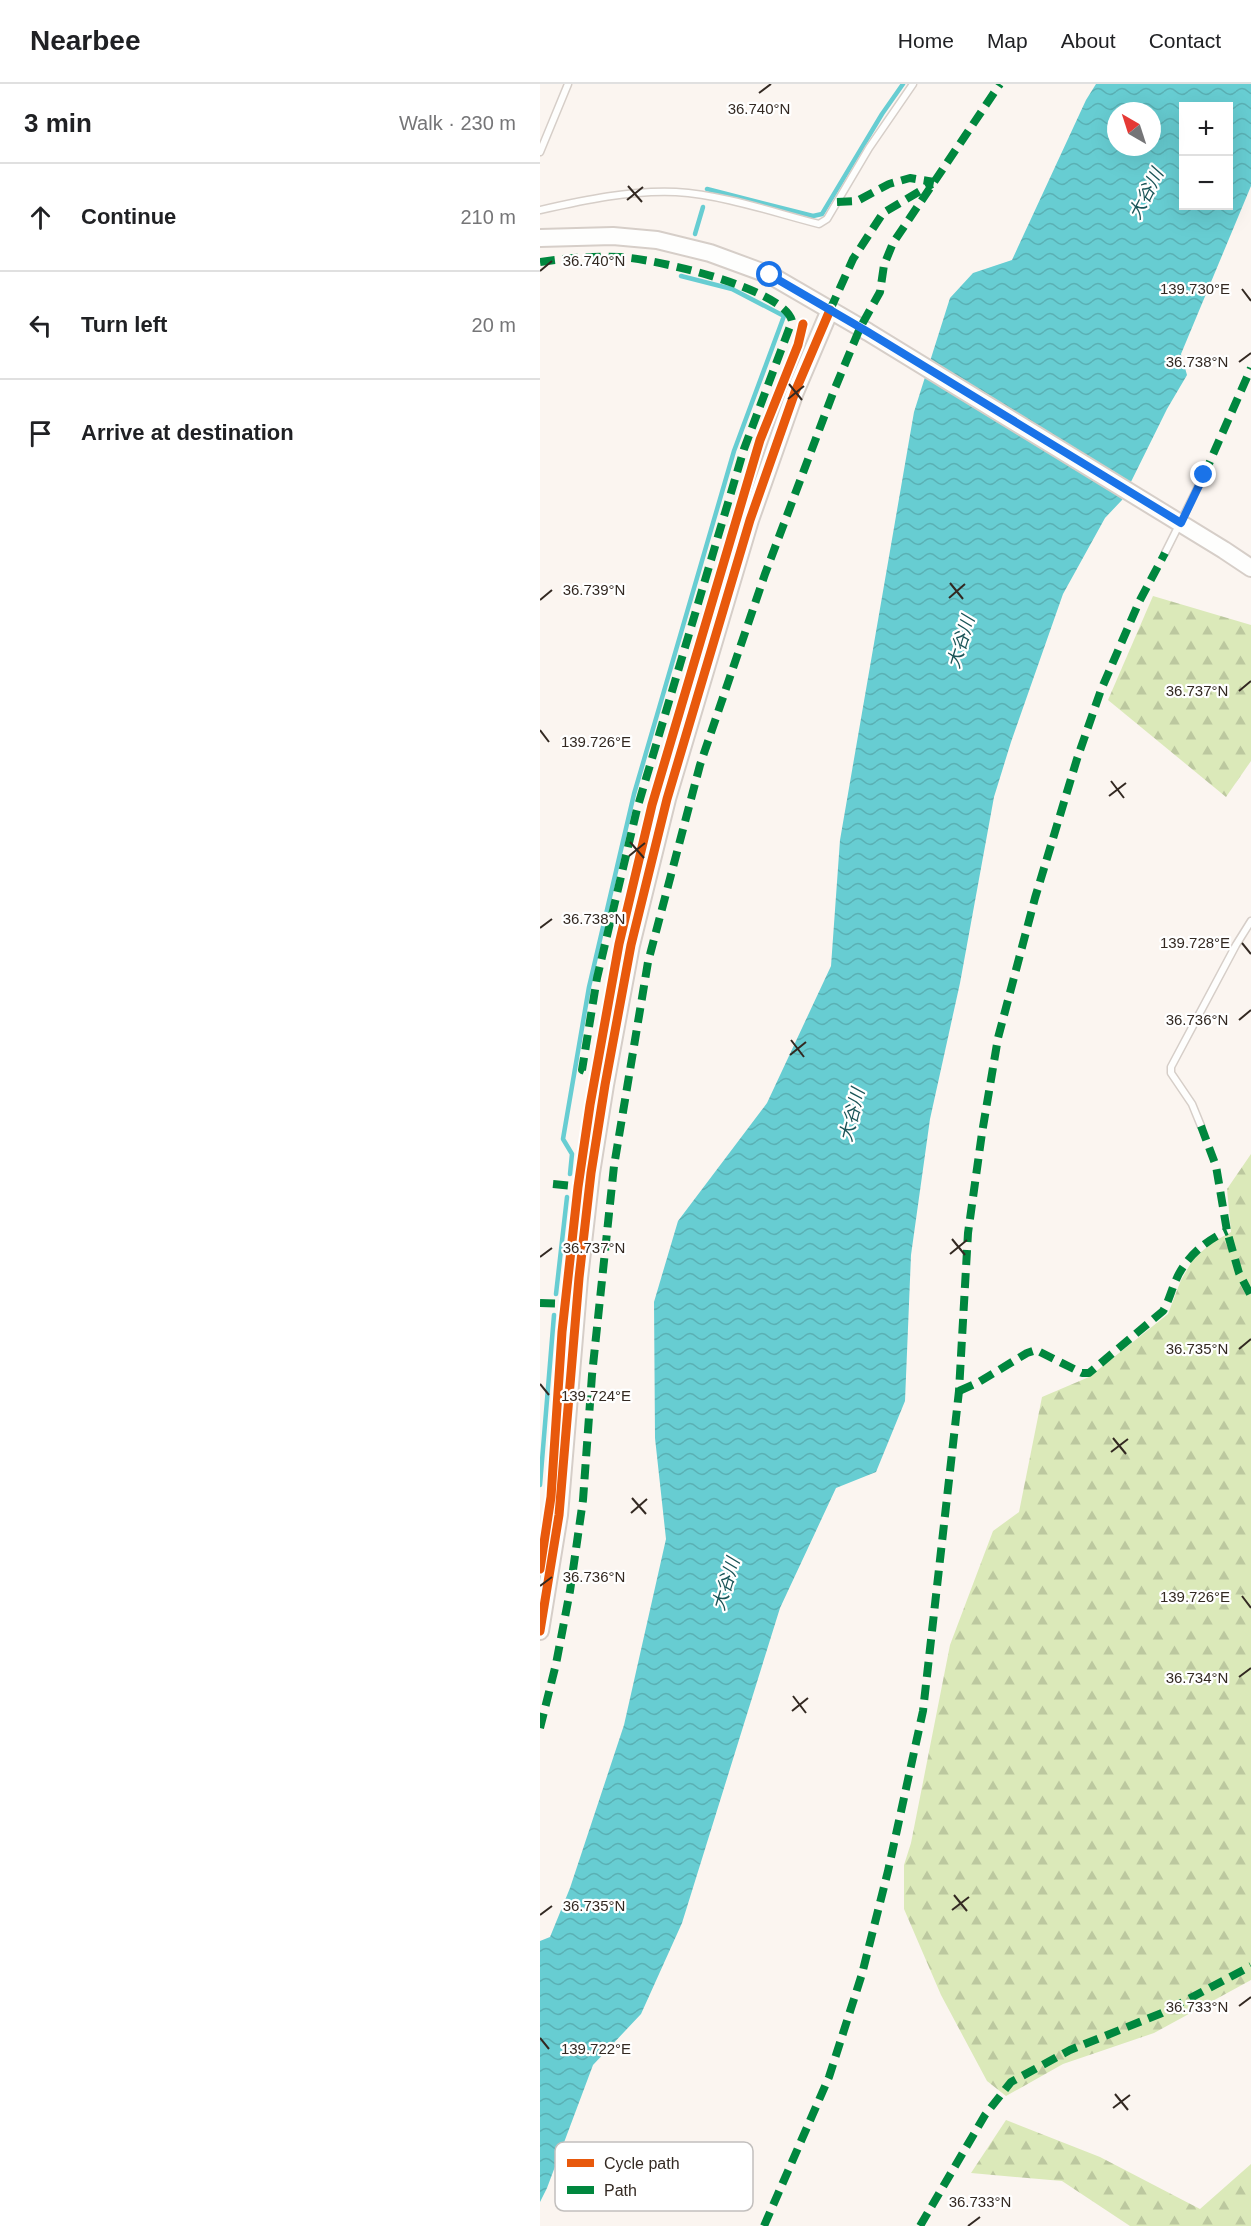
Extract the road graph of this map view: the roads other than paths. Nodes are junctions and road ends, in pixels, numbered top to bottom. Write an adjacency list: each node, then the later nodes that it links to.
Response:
1 (568, 84): 3 (lane)
2 (913, 84): 4 (lane)
3 (540, 152)
4 (540, 210)
5 (540, 238): 6 (street)
6 (830, 310): 8 (street); 13 (street)
7 (1204, 475): 8 (lane)
8 (1178, 522): 9 (lane); 10 (street)
9 (1165, 553)
10 (1251, 568)
11 (1251, 921): 12 (lane)
12 (1201, 1126)
13 (540, 1631)

